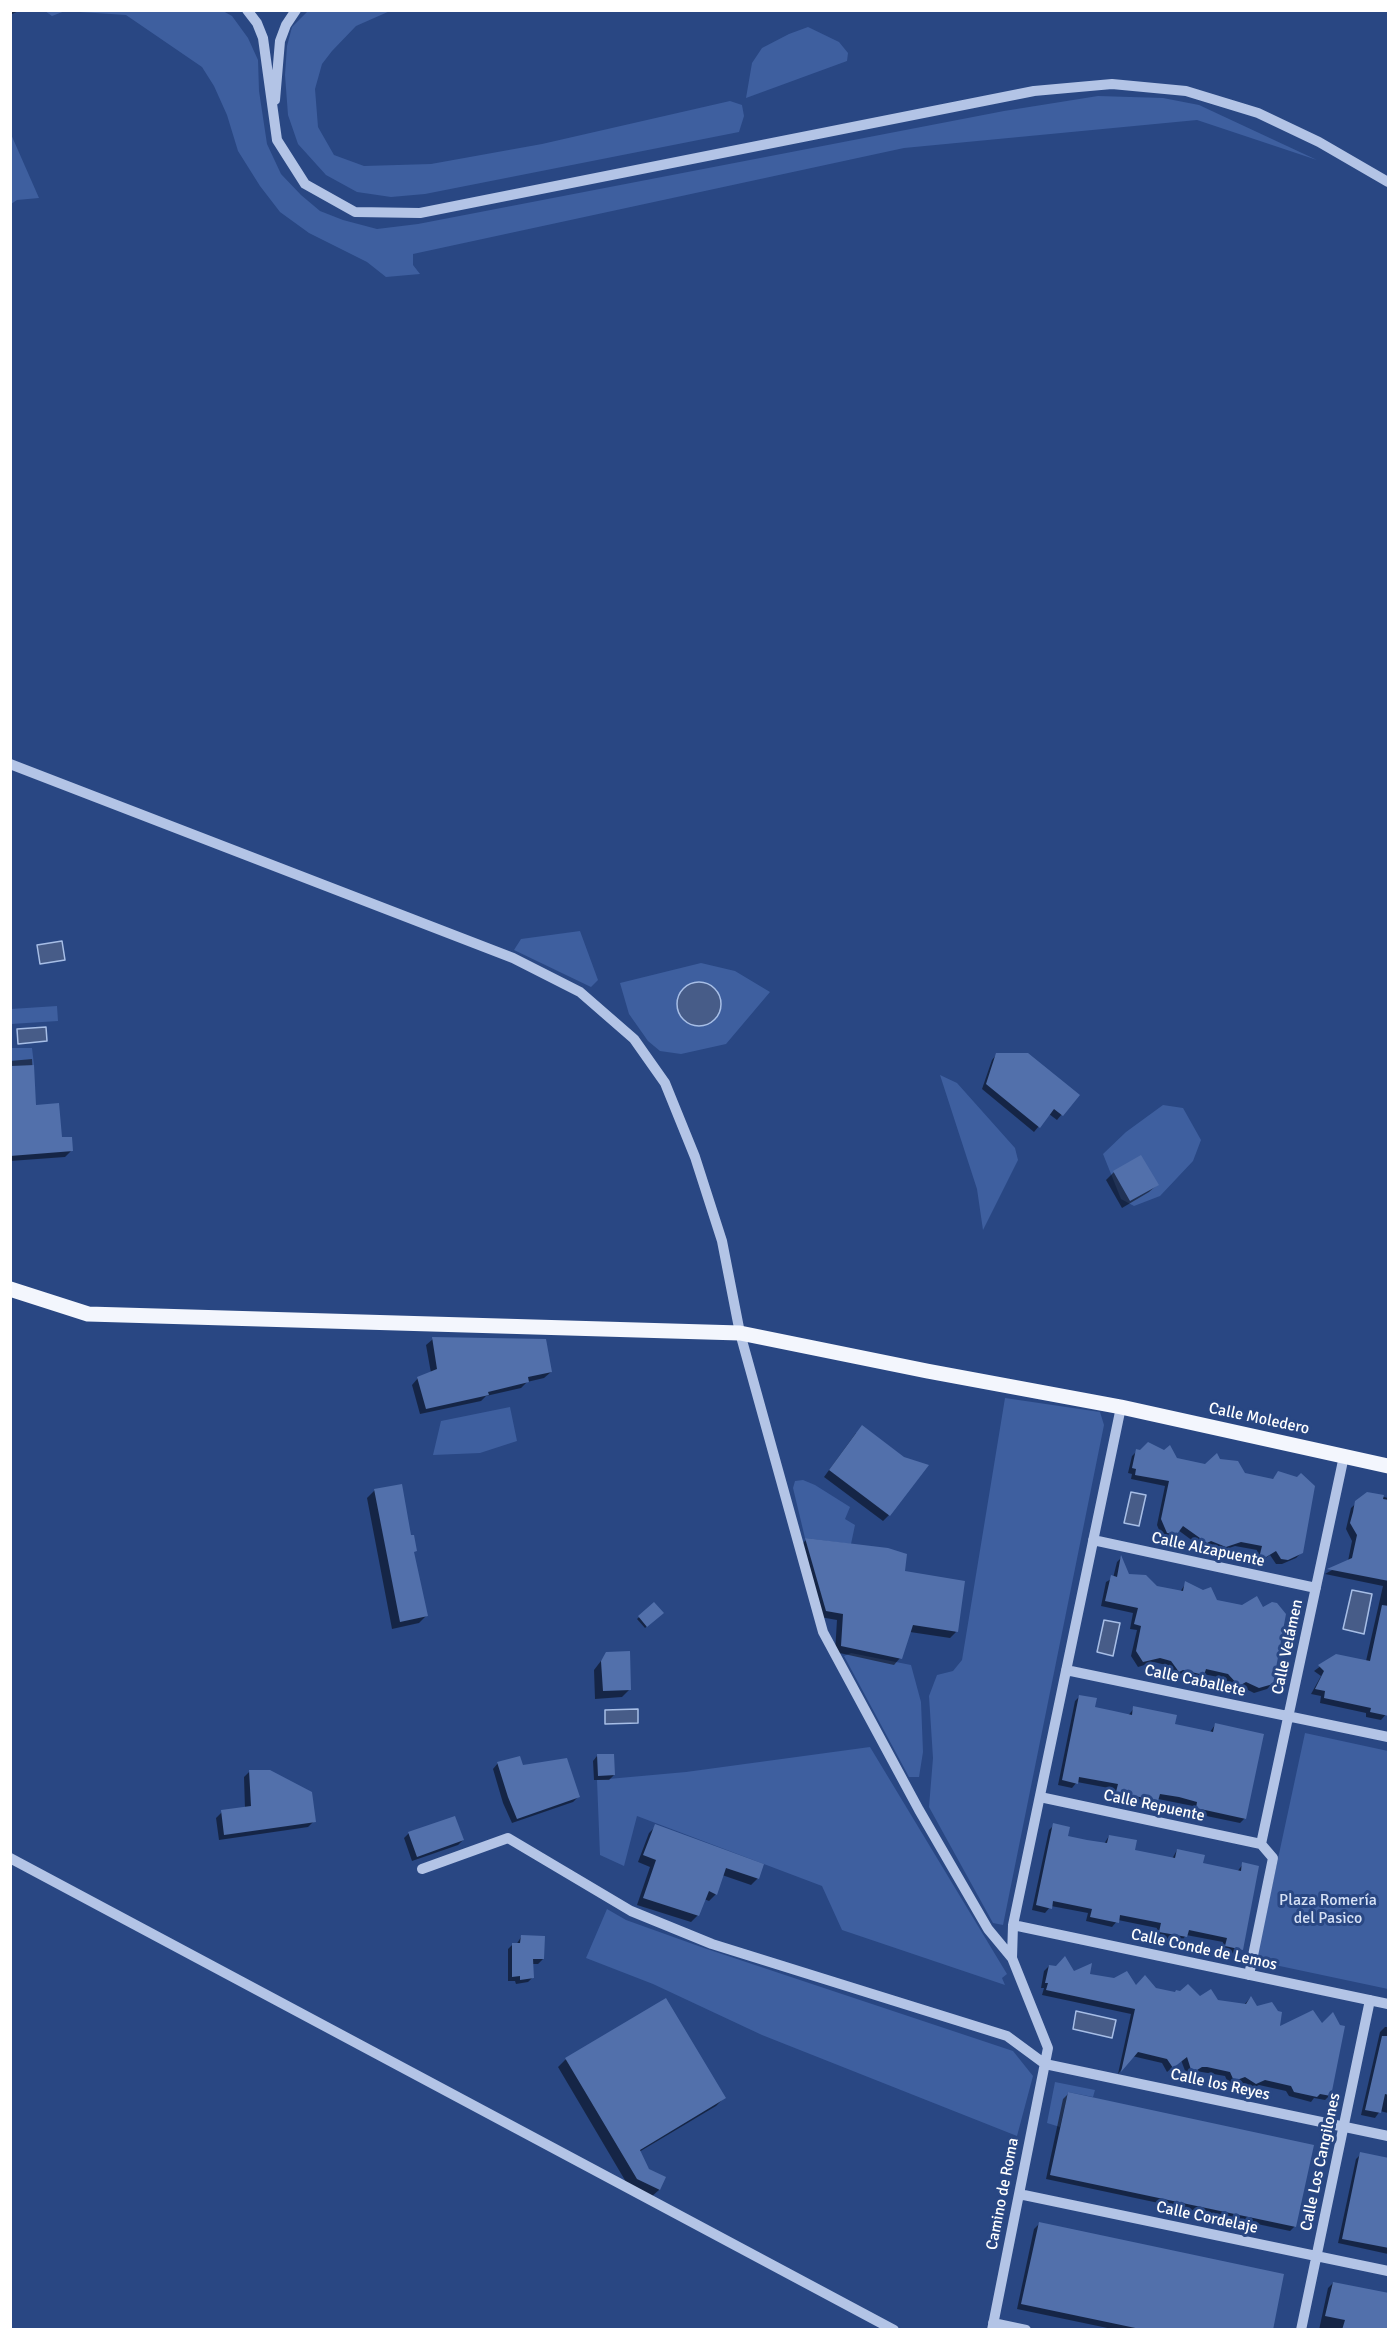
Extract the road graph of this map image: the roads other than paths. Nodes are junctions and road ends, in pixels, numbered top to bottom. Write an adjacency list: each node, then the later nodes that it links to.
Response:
1 (247, 10): 3 (street)
2 (296, 10): 3 (street)
3 (273, 124): 4 (street)
4 (1389, 182)
5 (10, 764): 7 (street)
6 (10, 1289): 7 (main road, Calle Moledero)
7 (740, 1333): 8 (main road, Calle Moledero); 21 (street)
8 (1121, 1407): 9 (main road, Calle Moledero); 11 (street)
9 (1344, 1456): 10 (main road, Calle Moledero); 12 (street, Calle Velámen)
10 (1389, 1466)
11 (1093, 1540): 12 (street, Calle Alzapuente); 13 (street)
12 (1316, 1588): 14 (street, Calle Velámen)
13 (1066, 1670): 14 (street, Calle Caballete); 16 (street)
14 (1289, 1716): 15 (street, Calle Caballete); 17 (street, Calle Velámen)
15 (1389, 1737)
16 (1040, 1797): 17 (street, Calle Repuente); 20 (street)
17 (1261, 1844): 22 (street)
18 (10, 1858): 32 (street)
19 (422, 1869): 25 (street)
20 (1013, 1925): 21 (street); 22 (street, Calle Conde de Lemos)
21 (1012, 1958): 25 (street, Camino de Roma)
22 (1249, 1975): 23 (street, Calle Conde de Lemos)
23 (1370, 2000): 24 (street, Calle Conde de Lemos); 26 (street, Calle Los Cangilones)
24 (1389, 2004)
25 (1045, 2064): 26 (street, Calle los Reyes); 28 (street, Camino de Roma)
26 (1343, 2127): 27 (street, Calle los Reyes); 29 (street, Calle Los Cangilones)
27 (1389, 2136)
28 (1018, 2194): 29 (street, Calle Cordelaje); 31 (street, Camino de Roma)
29 (1316, 2256): 30 (street, Calle Cordelaje); 34 (street, Calle Los Cangilones)
30 (1389, 2271)
31 (992, 2326): 33 (street)
32 (894, 2330)
33 (1026, 2330)
34 (1301, 2330)

